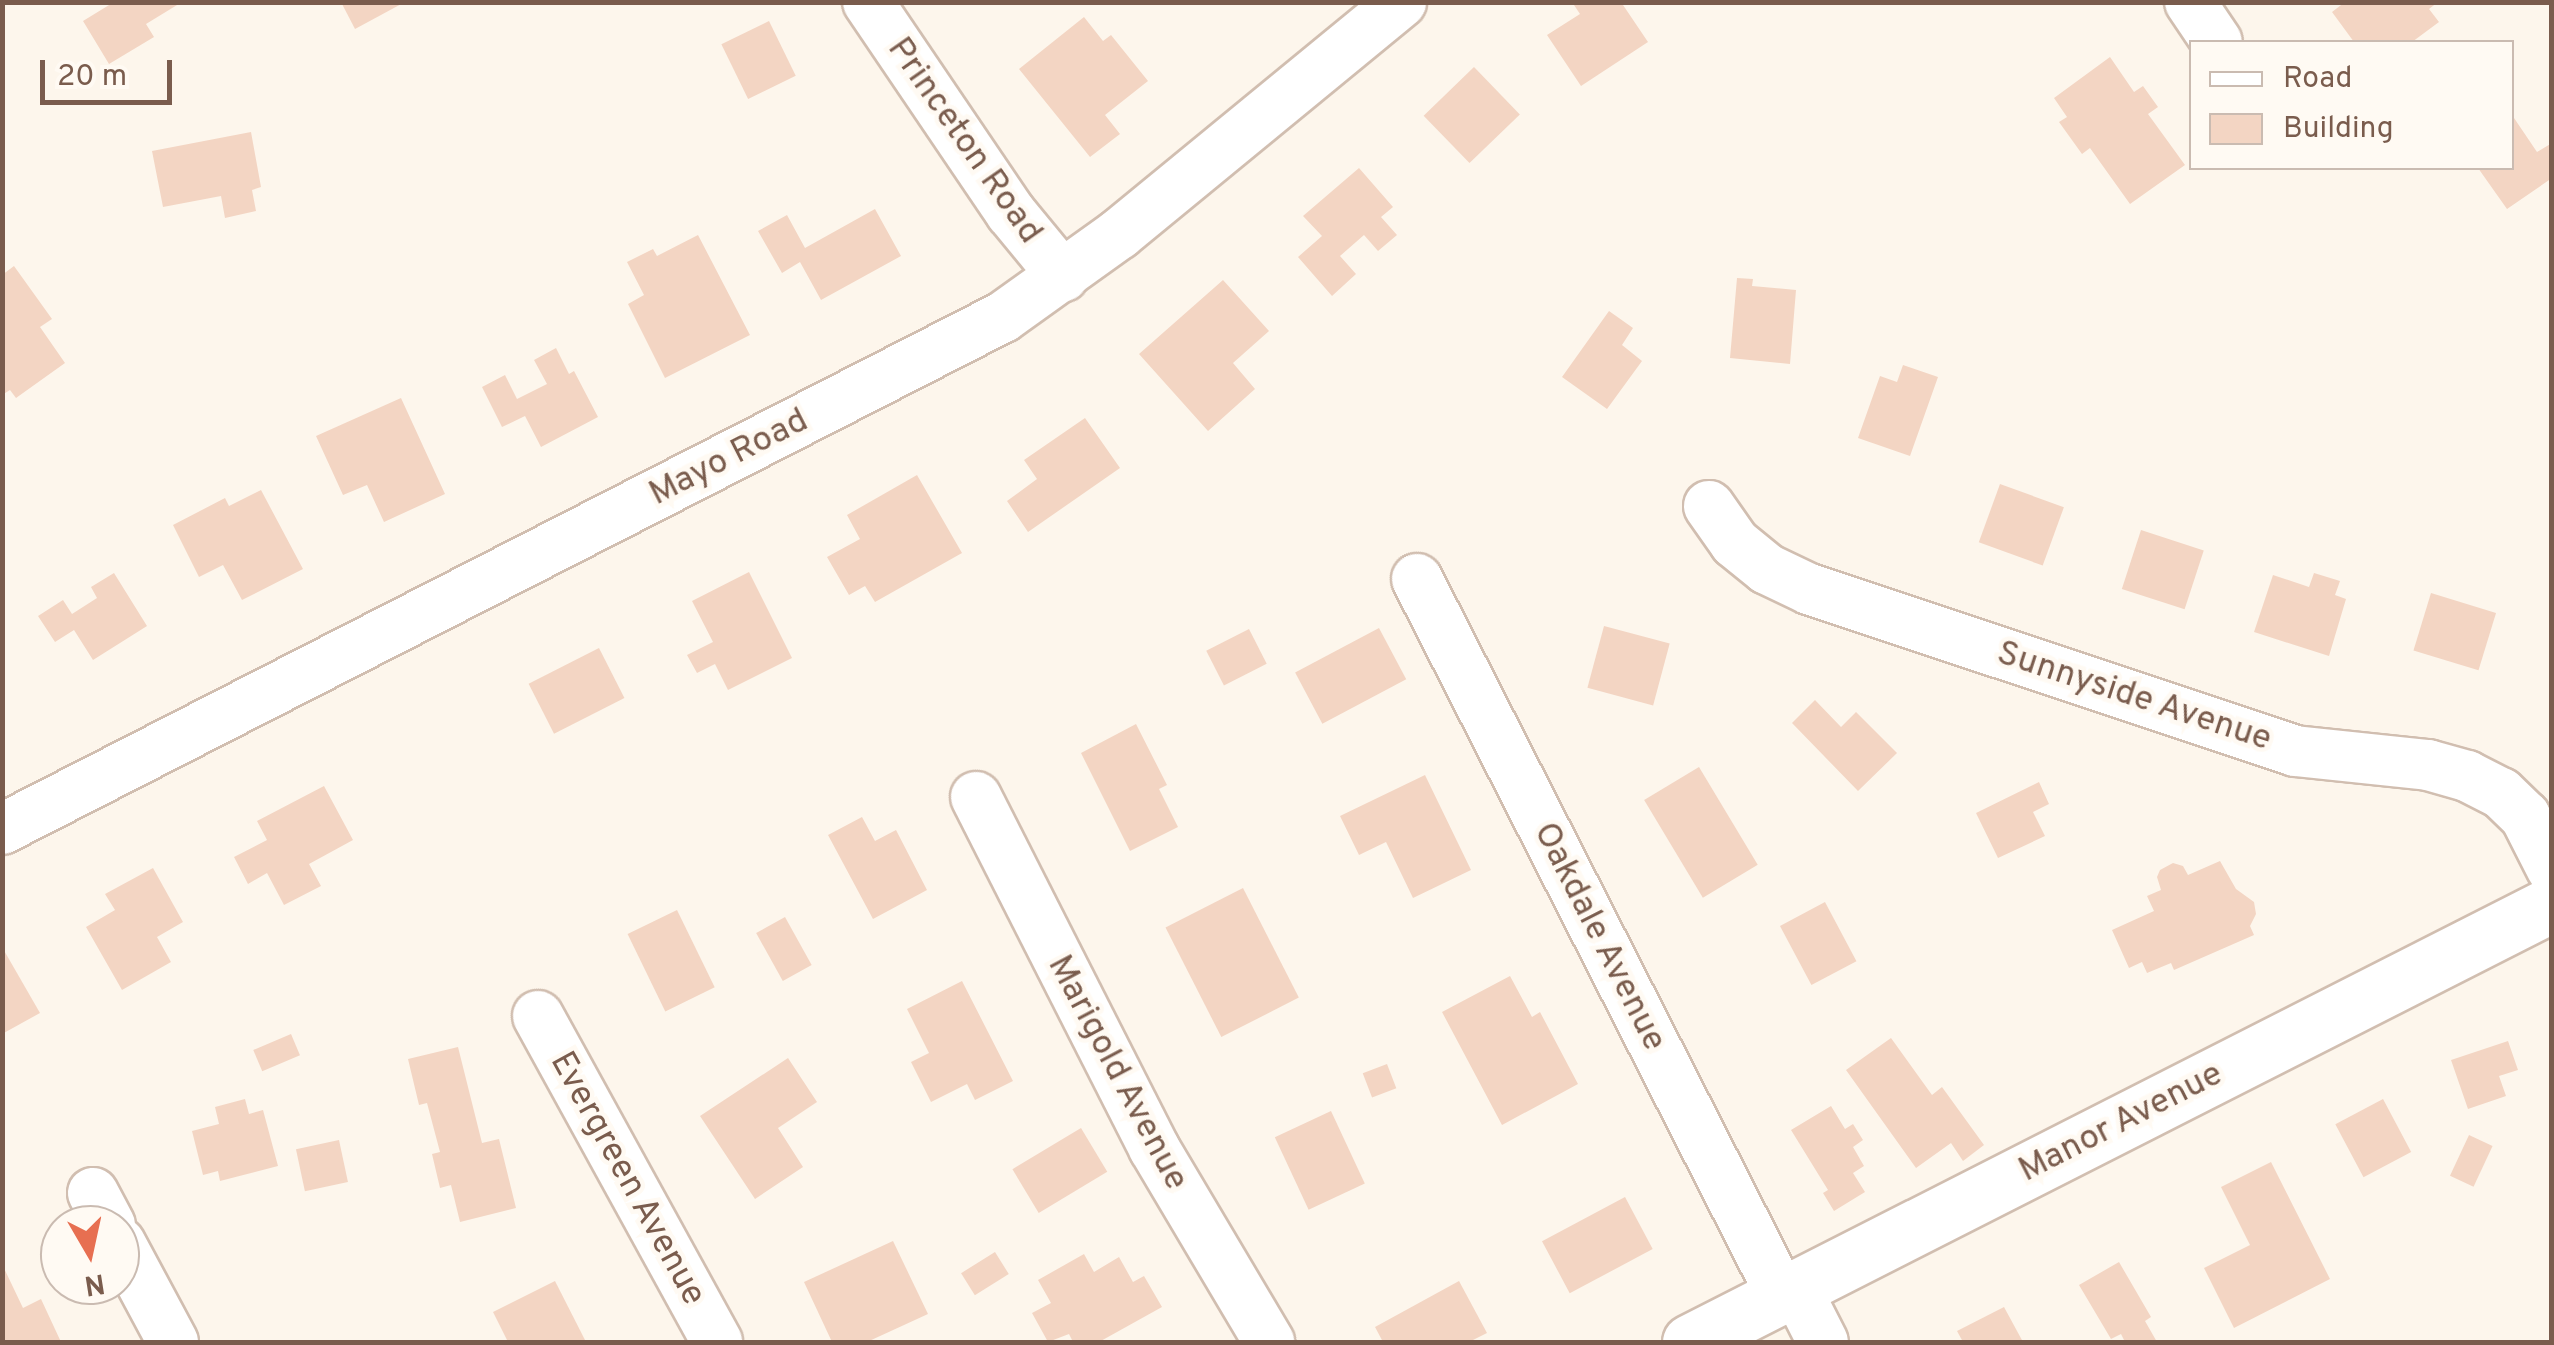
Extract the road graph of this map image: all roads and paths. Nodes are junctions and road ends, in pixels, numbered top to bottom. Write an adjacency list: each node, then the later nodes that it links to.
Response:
1 (868, 2): 5 (street, Princeton Road)
2 (1401, 2): 5 (street, Mayo Road)
3 (2190, 2): 4 (street)
4 (2216, 40)
5 (1063, 276): 9 (street, Mayo Road)
6 (1710, 506): 10 (street, Sunnyside Avenue)
7 (1417, 579): 14 (street, Oakdale Avenue)
8 (976, 797): 17 (street, Marigold Avenue)
9 (2, 829)
10 (2552, 869)
11 (2552, 904): 14 (street, Manor Avenue)
12 (538, 1016): 16 (street, Evergreen Avenue)
13 (140, 1280): 15 (street)
14 (1789, 1292): 18 (street, Manor Avenue); 19 (street, Oakdale Avenue)
15 (173, 1342)
16 (716, 1342)
17 (1269, 1342)
18 (1690, 1342)
19 (1823, 1342)

